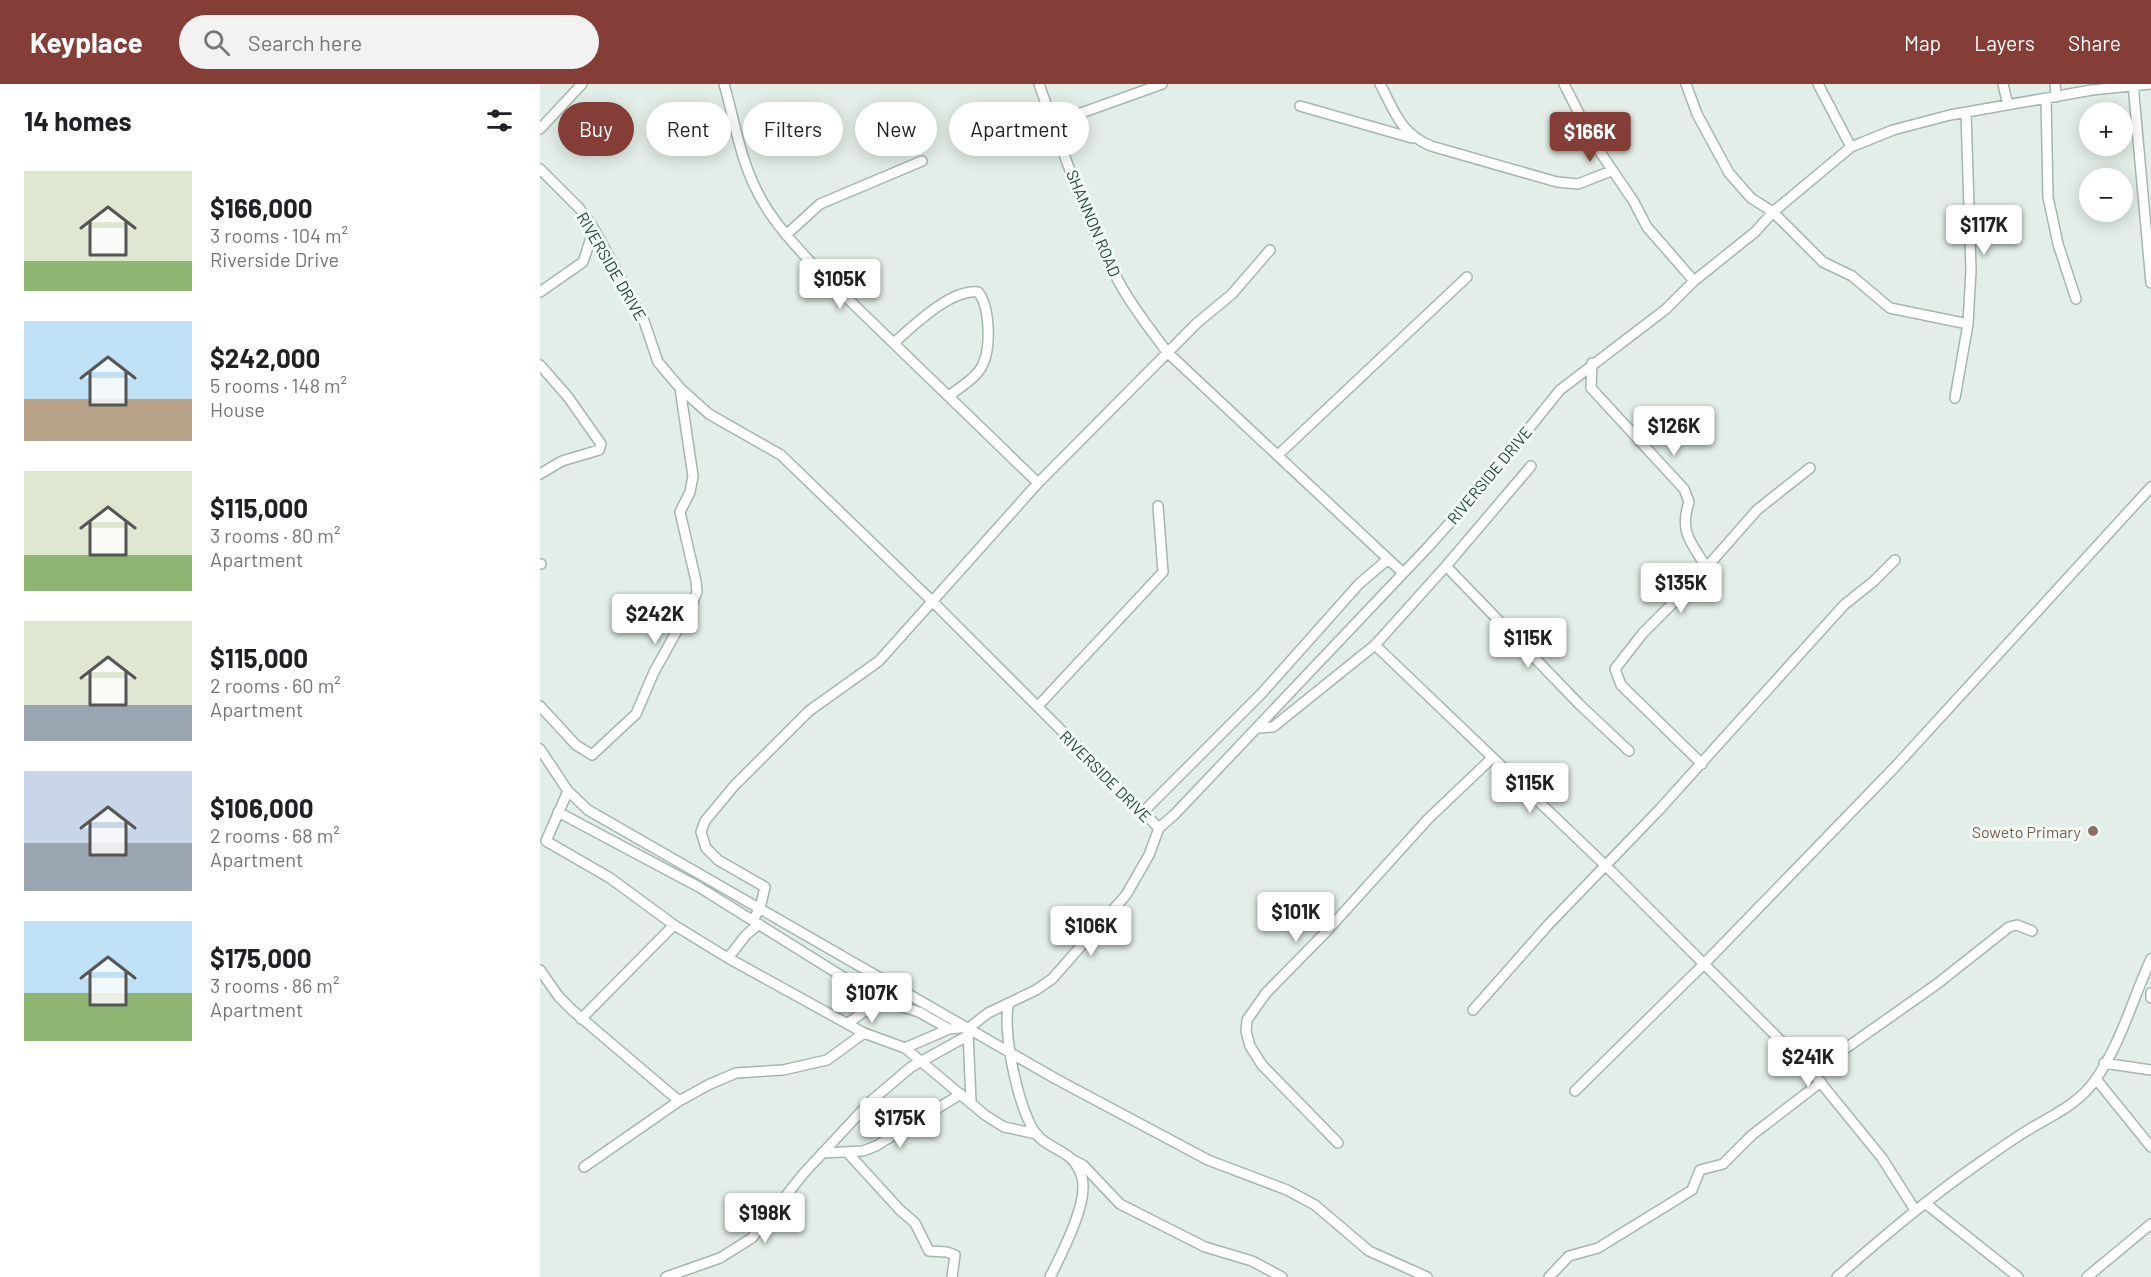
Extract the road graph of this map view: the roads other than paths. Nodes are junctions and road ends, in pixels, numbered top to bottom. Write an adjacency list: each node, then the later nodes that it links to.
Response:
1 (582, 84): 21 (street)
2 (724, 84): 32 (street)
3 (1040, 84): 15 (street, SHANNON ROAD)
4 (1161, 84): 18 (street)
5 (1380, 84): 20 (street)
6 (1564, 84): 28 (street)
7 (1686, 84): 30 (street)
8 (1818, 84): 24 (street)
9 (2003, 84): 16 (street)
10 (2055, 84): 13 (street)
11 (2133, 84): 12 (street, RIVERSIDE DRIVE); 13 (street, RIVERSIDE DRIVE); 29 (street)
12 (2151, 84)
13 (2056, 97): 14 (street, RIVERSIDE DRIVE)
14 (2046, 99): 16 (street, RIVERSIDE DRIVE); 39 (street)
15 (1046, 102)
16 (2008, 105): 19 (street, RIVERSIDE DRIVE)
17 (1299, 106): 22 (street)
18 (1089, 110)
19 (1966, 113): 24 (street, RIVERSIDE DRIVE); 40 (street)
20 (1400, 120): 22 (street); 23 (street)
21 (540, 129)
22 (1382, 130): 23 (street)
23 (1414, 139): 28 (street)
24 (1851, 147): 30 (street, RIVERSIDE DRIVE)
25 (1066, 156): 42 (street, SHANNON ROAD)
26 (922, 160): 32 (street)
27 (540, 169): 31 (street, RIVERSIDE DRIVE)
28 (1611, 171): 36 (street)
29 (2146, 171): 33 (street)
30 (1773, 212): 36 (street, RIVERSIDE DRIVE); 40 (street)
31 (594, 229): 38 (street); 45 (street, RIVERSIDE DRIVE)
32 (786, 235): 41 (street)
33 (2150, 248): 37 (street)
34 (1270, 250): 42 (street)
35 (1467, 277): 48 (street)
36 (1694, 281): 43 (street, RIVERSIDE DRIVE)
37 (2151, 283)
38 (540, 292)
39 (2076, 299)
40 (1968, 324): 47 (street)
41 (895, 342): 46 (street); 46 (street)
42 (1167, 352): 48 (street, SHANNON ROAD); 52 (street)
43 (1592, 363): 58 (street); 59 (street, RIVERSIDE DRIVE)
44 (540, 365): 51 (street)
45 (680, 388): 60 (street, RIVERSIDE DRIVE); 62 (street)
46 (949, 396): 52 (street)
47 (1955, 398)
48 (1278, 455): 55 (street, SHANNON ROAD)
49 (1531, 466): 57 (street)
50 (1810, 468): 58 (street)
51 (540, 474)
52 (1038, 483): 60 (street)
53 (2151, 487): 80 (street)
54 (1158, 507): 63 (street)
55 (1388, 559): 59 (street, SHANNON ROAD); 71 (street)
56 (1895, 560): 68 (street)
57 (1446, 566): 61 (street); 66 (street)
58 (1706, 567): 68 (street)
59 (1402, 572): 64 (street, RIVERSIDE DRIVE)
60 (932, 601): 63 (street, RIVERSIDE DRIVE); 74 (street)
61 (1375, 645): 64 (street); 67 (street)
62 (540, 706)
63 (1038, 706): 71 (street, RIVERSIDE DRIVE)
64 (1258, 728): 72 (street, RIVERSIDE DRIVE)
65 (540, 749): 69 (street)
66 (1629, 751)
67 (1491, 759): 73 (street); 105 (street)
68 (1702, 764): 73 (street)
69 (568, 791): 70 (street); 74 (street)
70 (558, 812): 75 (street); 76 (street)
71 (1142, 813): 72 (street, RIVERSIDE DRIVE)
72 (1159, 828): 85 (street)
73 (1606, 866): 80 (street); 86 (street)
74 (760, 908): 75 (street); 90 (street)
75 (756, 922): 78 (street); 84 (street)
76 (674, 925): 78 (street); 87 (street)
77 (2032, 931): 97 (street)
78 (728, 958): 88 (street)
79 (2151, 959): 95 (street)
80 (1703, 965): 97 (street); 100 (street)
81 (540, 970): 87 (street)
82 (2151, 993): 83 (street)
83 (2151, 998)
84 (880, 1000): 88 (street); 89 (street)
85 (1009, 1003): 90 (street); 93 (street)
86 (1473, 1011)
87 (581, 1019): 102 (street)
88 (847, 1024): 91 (street)
89 (949, 1029): 90 (street); 92 (street)
90 (968, 1031): 93 (street); 94 (street); 103 (street)
91 (864, 1034): 92 (street); 102 (street)
92 (905, 1048): 94 (street)
93 (1011, 1054): 104 (street); 118 (street)
94 (920, 1062): 101 (street); 108 (street)
95 (2104, 1063): 96 (street); 98 (street)
96 (2151, 1070)
97 (1812, 1072): 99 (street)
98 (2096, 1079): 106 (street); 111 (street)
99 (1821, 1082): 112 (street); 119 (street)
100 (1575, 1091)
101 (961, 1094): 103 (street); 107 (street)
102 (679, 1101): 110 (street)
103 (971, 1101): 104 (street)
104 (1037, 1134): 109 (street)
105 (1338, 1143)
106 (2151, 1146)
107 (847, 1152): 108 (street); 115 (street)
108 (822, 1153): 114 (street)
109 (1073, 1160): 116 (street); 117 (street)
110 (584, 1167)
111 (1925, 1203): 112 (street); 121 (street)
112 (1915, 1210): 120 (street)
113 (2151, 1224): 122 (street)
114 (666, 1277)
115 (952, 1277)
116 (1050, 1277)
117 (1282, 1277)
118 (1427, 1277)
119 (1549, 1277)
120 (1837, 1277)
121 (2018, 1277)
122 (2087, 1277)

